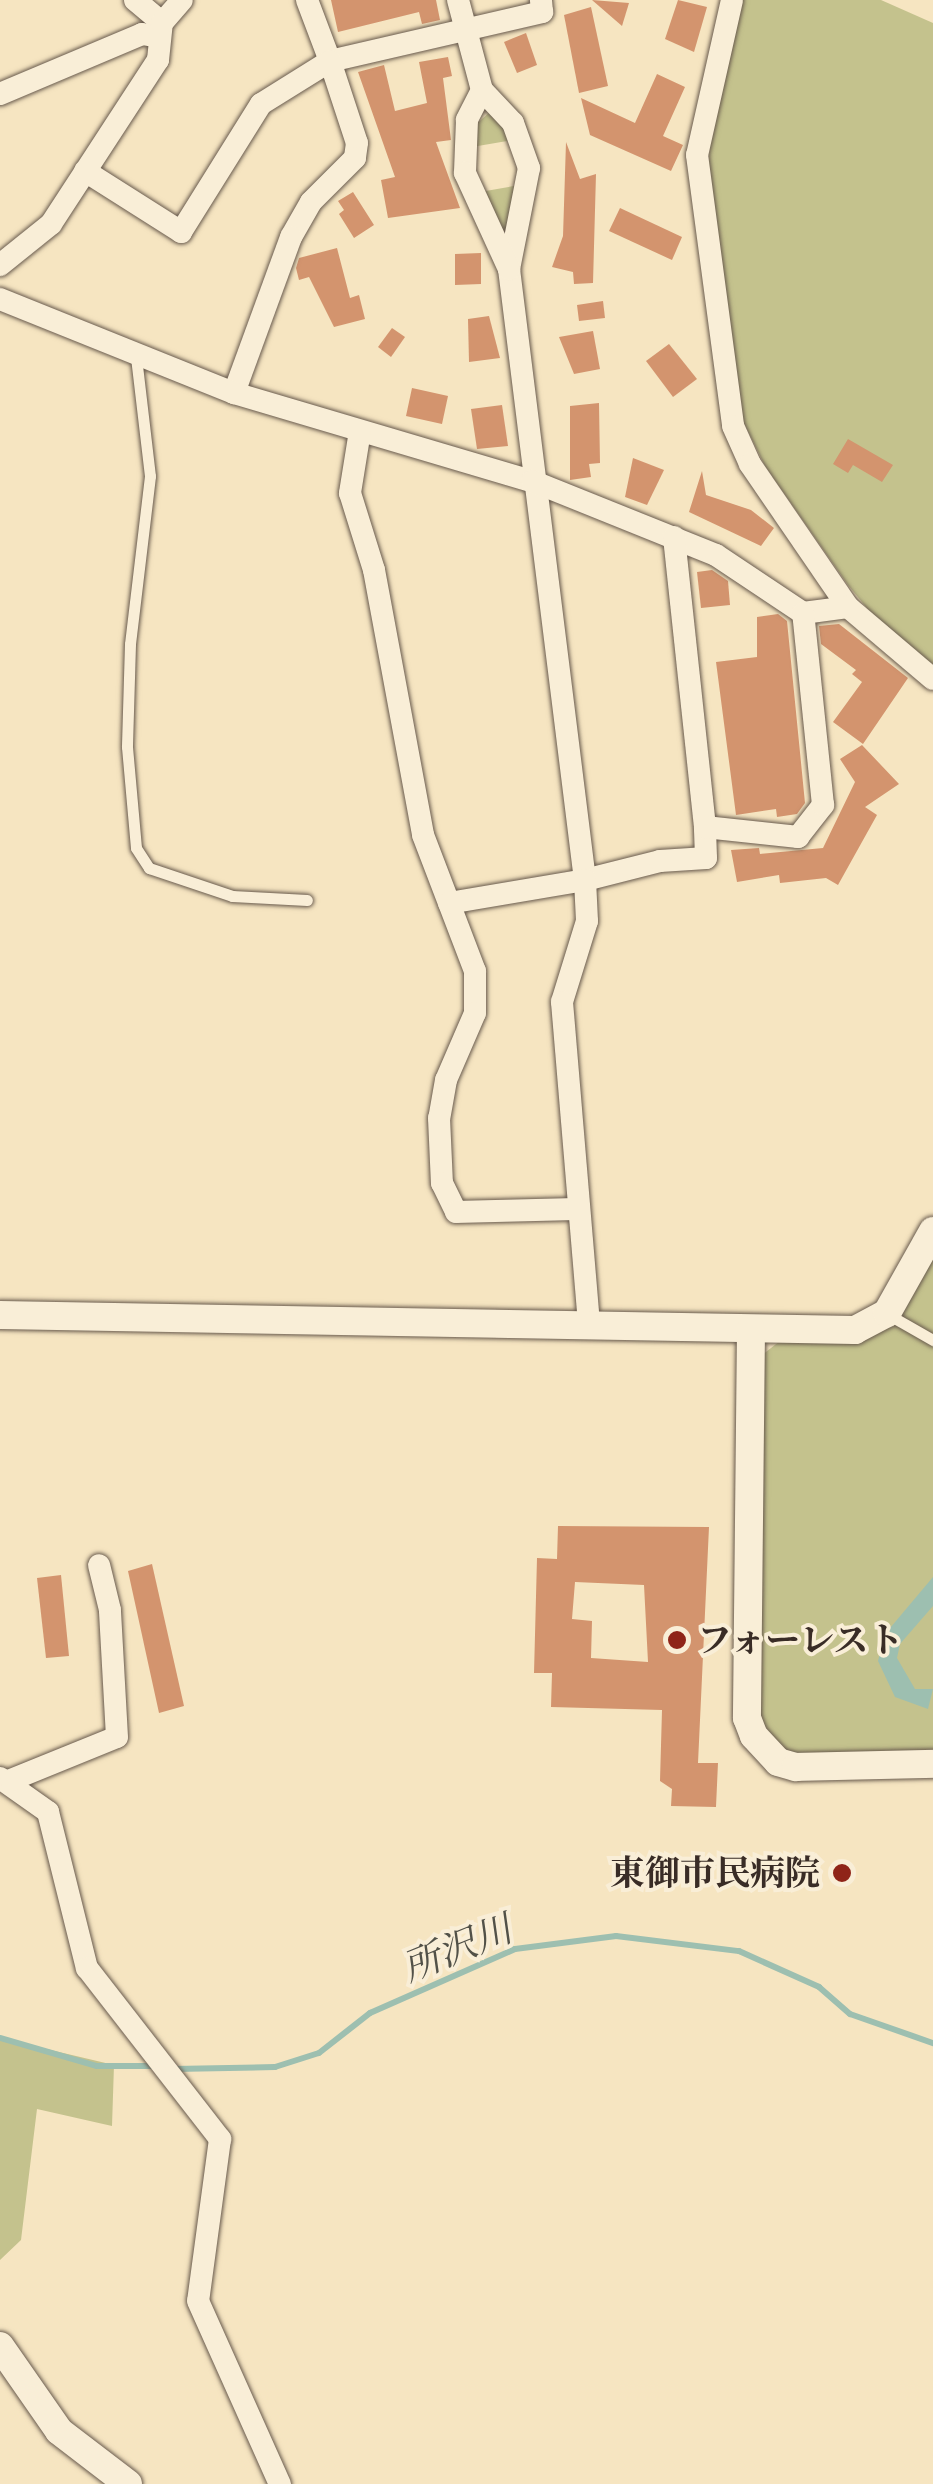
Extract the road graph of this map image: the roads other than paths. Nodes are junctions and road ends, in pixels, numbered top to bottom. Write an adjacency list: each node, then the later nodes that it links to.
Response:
1 (135, 0): 8 (street)
2 (182, 0): 8 (street)
3 (307, 0): 9 (street)
4 (458, 0): 7 (street)
5 (541, 0): 7 (street)
6 (732, 0): 21 (street)
7 (464, 29): 9 (street); 10 (street)
8 (161, 30): 11 (street); 12 (street)
9 (330, 61): 12 (street); 17 (street)
10 (482, 90): 14 (street); 14 (street)
11 (0, 94)
12 (86, 171): 13 (street)
13 (0, 266)
14 (509, 269): 19 (street)
15 (0, 299): 16 (street)
16 (136, 357): 17 (street); 26 (lane)
17 (234, 393): 18 (street)
18 (360, 432): 19 (street); 27 (street)
19 (532, 481): 20 (street); 25 (street)
20 (674, 537): 22 (street); 24 (street)
21 (848, 607): 22 (street); 23 (street)
22 (803, 613): 24 (street)
23 (933, 679)
24 (705, 827): 25 (street)
25 (584, 880): 27 (street); 28 (street)
26 (307, 900)
27 (449, 903): 28 (street)
28 (576, 1209): 32 (street)
29 (933, 1231): 30 (street)
30 (886, 1314): 33 (street); 34 (lane)
31 (0, 1315): 32 (street)
32 (589, 1326): 33 (street)
33 (751, 1329): 36 (street)
34 (933, 1340)
35 (99, 1565): 37 (street)
36 (933, 1764)
37 (5, 1779): 40 (street)
38 (0, 2346): 39 (street)
39 (128, 2484)
40 (280, 2484)

